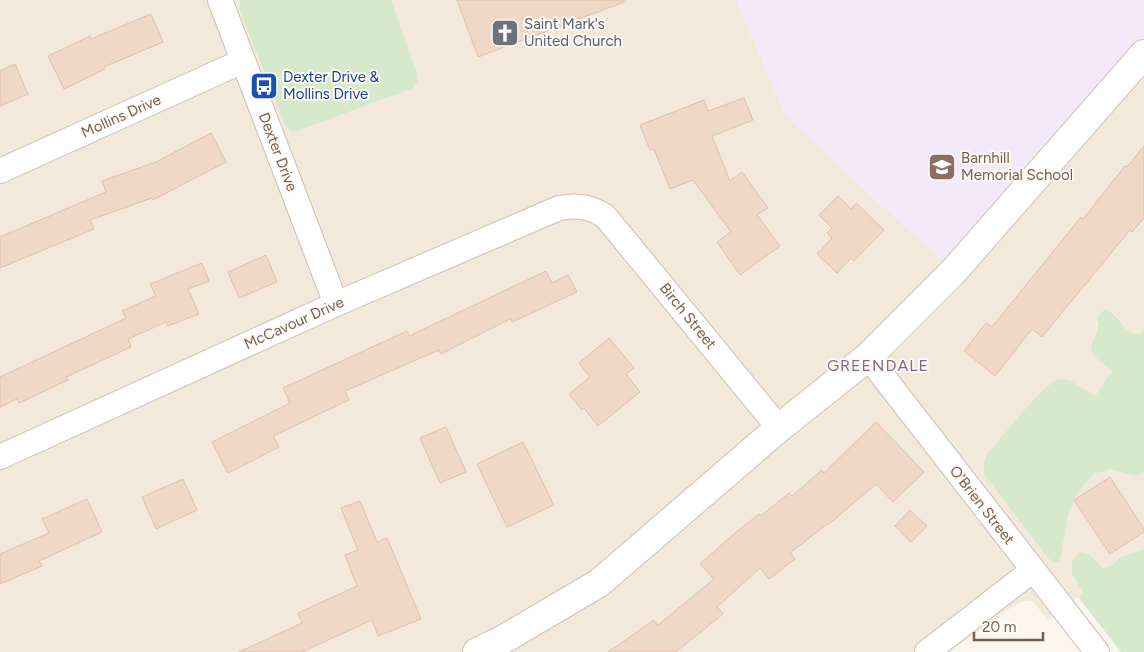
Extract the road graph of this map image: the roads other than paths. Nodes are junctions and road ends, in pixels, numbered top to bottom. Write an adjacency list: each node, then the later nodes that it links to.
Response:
1 (220, 0): 3 (street, Dexter Drive)
2 (1144, 54): 7 (main road)
3 (243, 60): 4 (street, Mollins Drive); 6 (street, Dexter Drive)
4 (0, 171)
5 (593, 209): 6 (street, McCavour Drive); 8 (street, Birch Street)
6 (336, 304): 9 (street, McCavour Drive)
7 (868, 357): 8 (main road); 10 (street, O'Brien Street)
8 (779, 428): 11 (main road)
9 (0, 457)
10 (1033, 570): 12 (street); 13 (street, O'Brien Street)
11 (477, 652)
12 (928, 652)
13 (1097, 652)

